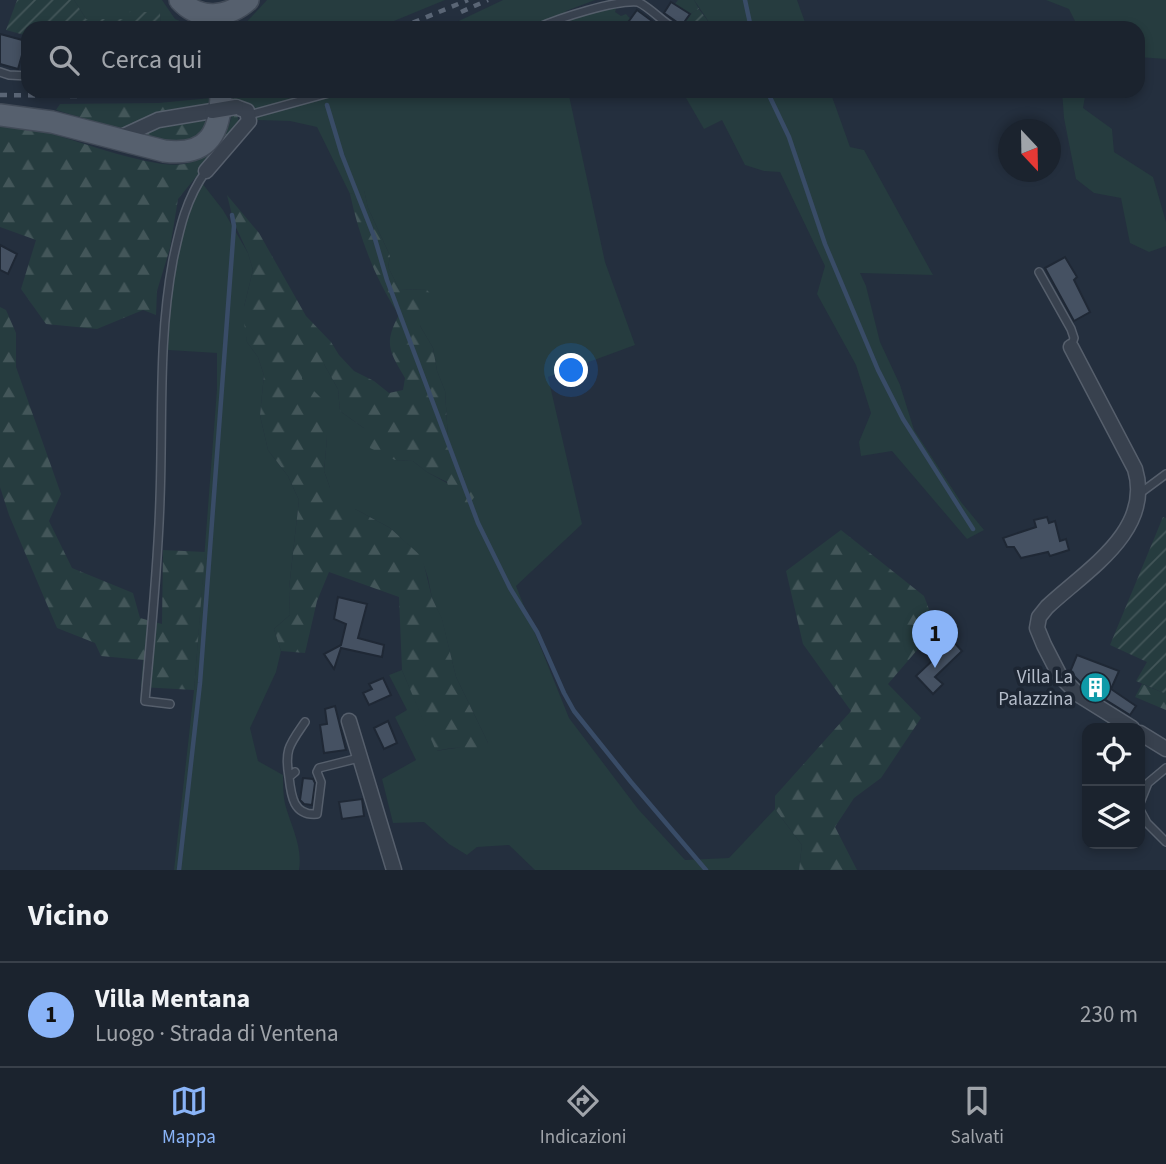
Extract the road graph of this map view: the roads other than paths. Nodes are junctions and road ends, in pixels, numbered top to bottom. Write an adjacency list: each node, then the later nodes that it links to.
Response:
1 (180, 0): 3 (main road)
2 (234, 13): 3 (main road)
3 (206, 21)
4 (556, 21): 5 (lane)
5 (664, 21)
6 (0, 72): 7 (lane)
7 (21, 76)
8 (221, 98): 12 (main road)
9 (311, 98): 11 (lane)
10 (0, 115): 12 (main road)
11 (249, 115): 12 (street, bridge); 13 (street)
12 (117, 139)
13 (206, 171): 18 (lane)
14 (1039, 272): 15 (lane)
15 (1072, 347): 17 (street)
16 (1166, 474): 17 (lane)
17 (1139, 494): 21 (street)
18 (170, 704)
19 (349, 721): 24 (street)
20 (305, 722): 24 (lane)
21 (1124, 723)
22 (1145, 736): 23 (street)
23 (1166, 750)
24 (359, 758): 29 (street)
25 (1166, 768): 26 (lane)
26 (1145, 789)
27 (1145, 819): 28 (lane)
28 (1166, 842)
29 (394, 870)

